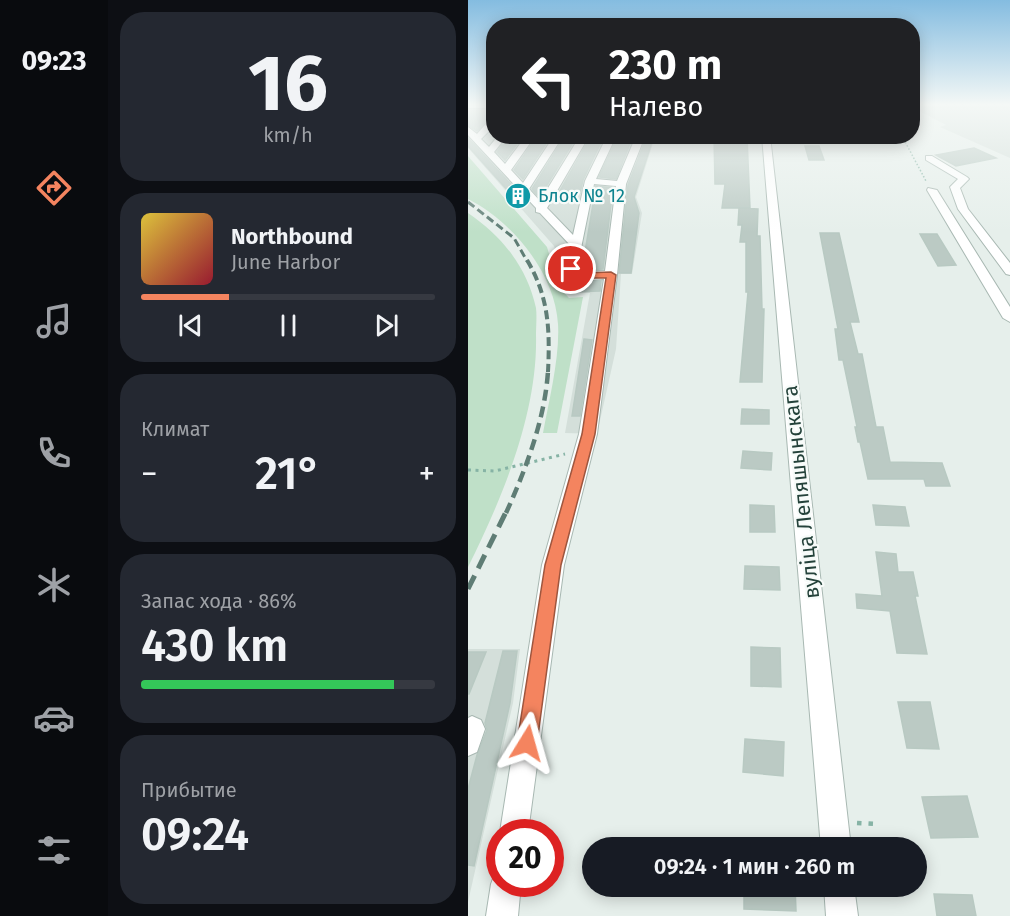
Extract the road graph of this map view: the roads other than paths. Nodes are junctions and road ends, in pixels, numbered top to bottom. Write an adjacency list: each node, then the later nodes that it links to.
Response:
1 (483, 147): 9 (street)
2 (494, 147): 9 (street)
3 (523, 147): 11 (street)
4 (552, 147): 14 (street)
5 (578, 147): 17 (street)
6 (607, 147): 12 (street)
7 (637, 147): 13 (street)
8 (767, 147): 26 (street, вуліца Лепяшынскага)
9 (489, 153): 11 (street)
10 (929, 158): 16 (street)
11 (505, 171): 14 (street)
12 (590, 181): 13 (street); 19 (street)
13 (621, 184): 21 (street)
14 (523, 190): 17 (street)
15 (932, 190): 18 (street)
16 (963, 209): 18 (street); 20 (street)
17 (540, 210): 19 (street)
18 (943, 210): 22 (street)
19 (577, 246): 21 (street)
20 (1010, 271)
21 (611, 275): 25 (street)
22 (1010, 318)
23 (468, 734): 24 (street)
24 (468, 743)
25 (516, 819)
26 (835, 837)
27 (504, 897): 29 (street)
28 (840, 897): 30 (street)
29 (502, 916)
30 (842, 916)

